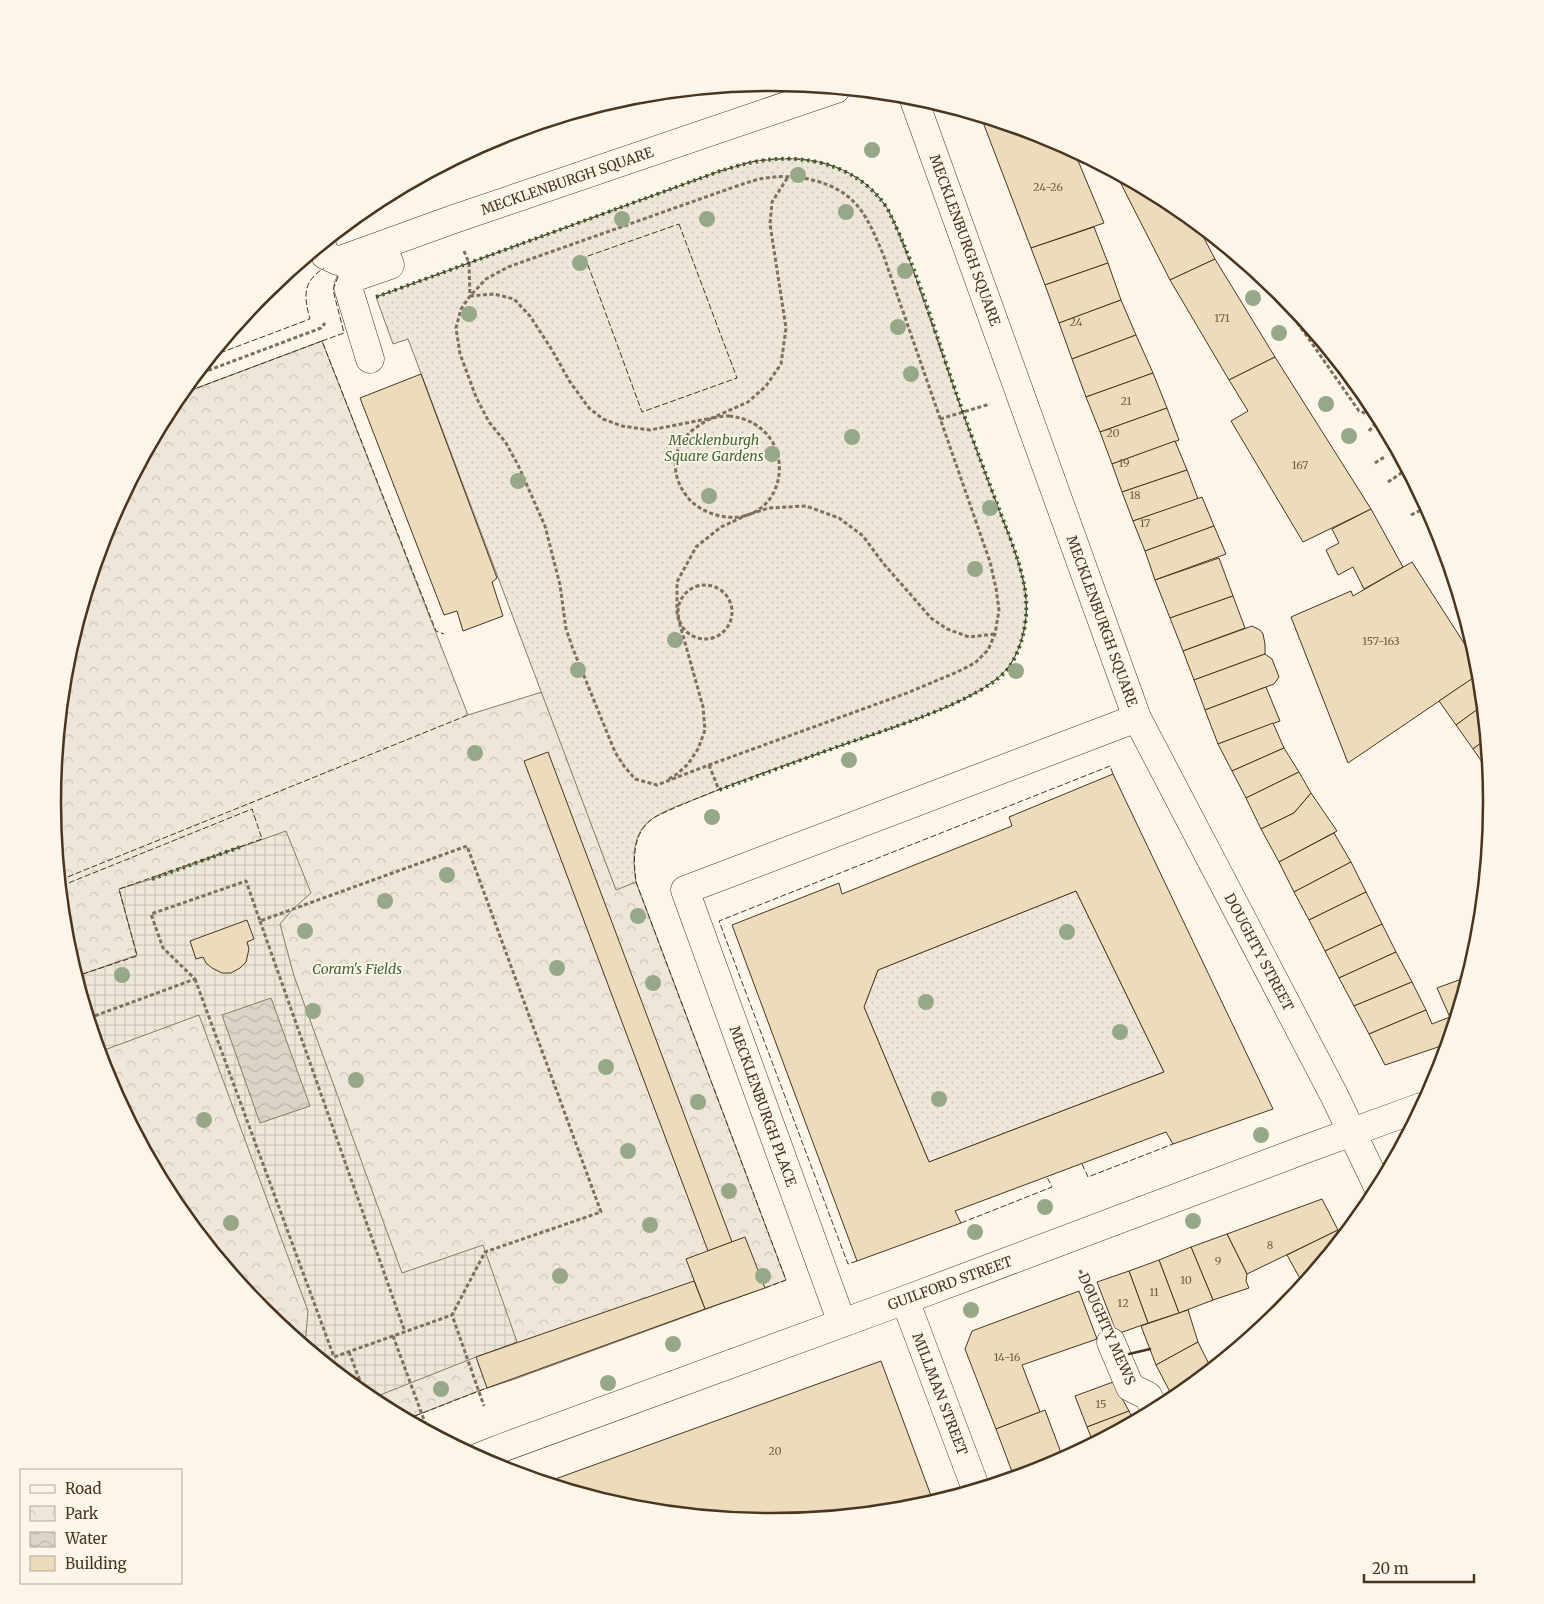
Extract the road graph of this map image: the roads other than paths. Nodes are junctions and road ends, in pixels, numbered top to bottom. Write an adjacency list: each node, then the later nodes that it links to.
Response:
1 (823, 93): 3 (street, MECKLENBURGH SQUARE)
2 (917, 106): 6 (street, MECKLENBURGH SQUARE)
3 (383, 246): 4 (street, MECKLENBURGH SQUARE); 5 (street)
4 (324, 251)
5 (370, 359)
6 (1137, 718): 7 (street, MECKLENBURGH SQUARE); 9 (street, DOUGHTY STREET)
7 (685, 890): 12 (street, MECKLENBURGH PLACE)
8 (1412, 1110): 9 (street, GUILFORD STREET)
9 (1350, 1132): 10 (street, DOUGHTY STREET); 11 (street, GUILFORD STREET)
10 (1374, 1180)
11 (905, 1300): 12 (street, GUILFORD STREET); 16 (street, MILLMAN STREET)
12 (842, 1323): 15 (street, GUILFORD STREET)
13 (1111, 1342): 14 (street, DOUGHTY MEWS)
14 (1152, 1403)
15 (489, 1454)
16 (974, 1483)

